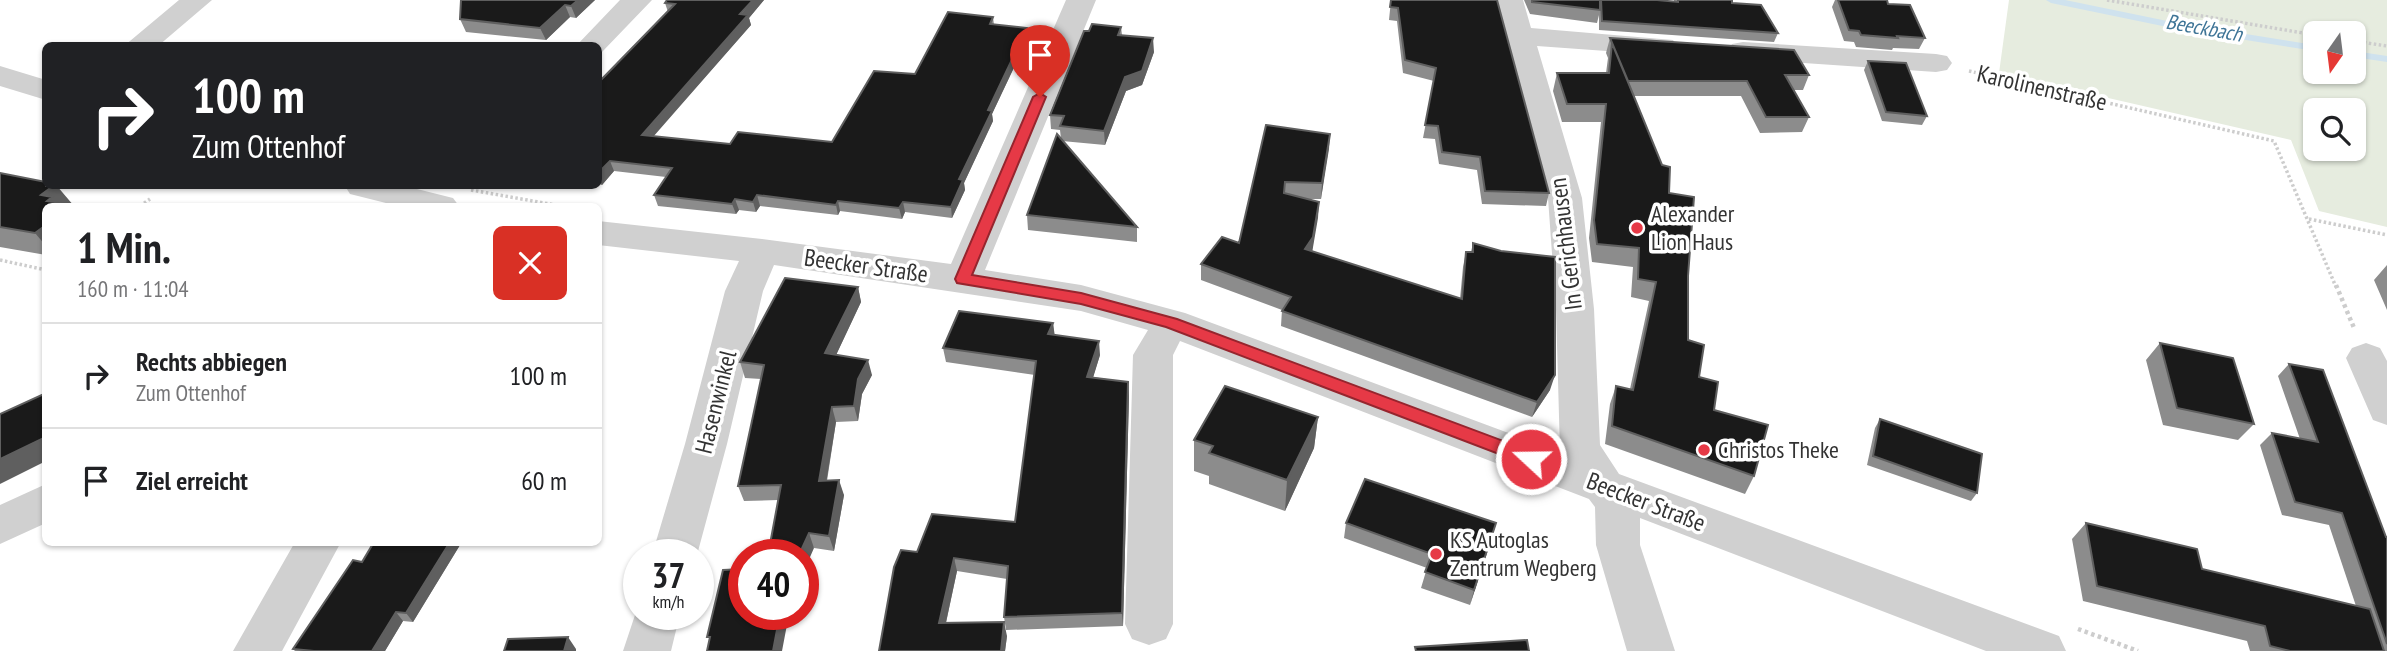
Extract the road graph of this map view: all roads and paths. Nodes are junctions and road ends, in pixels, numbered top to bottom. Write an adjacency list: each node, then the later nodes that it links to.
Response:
1 (197, 0): 8 (street)
2 (637, 0): 9 (street)
3 (1080, 0): 26 (street)
4 (1508, 0): 7 (street, In Gerichhausen)
5 (2107, 0): 6 (path)
6 (2303, 33)
7 (1517, 36): 12 (street); 30 (street, In Gerichhausen)
8 (144, 42)
9 (595, 42)
10 (2366, 43): 11 (path)
11 (2387, 46)
12 (1936, 63): 20 (path, Karolinenstraße)
13 (0, 75): 14 (street)
14 (42, 90)
15 (389, 189): 16 (street)
16 (442, 195): 19 (path)
17 (149, 199): 18 (path)
18 (144, 203)
19 (529, 203)
20 (2309, 219): 22 (path); 28 (path, Karolinenstraße)
21 (602, 233): 23 (street, Beecker Straße)
22 (2387, 235)
23 (762, 251): 26 (street, Beecker Straße); 33 (street, Hasenwinkel)
24 (0, 260): 25 (path)
25 (42, 269)
26 (963, 279): 27 (street, Beecker Straße)
27 (1171, 323): 30 (street, Beecker Straße); 35 (street)
28 (2366, 358): 29 (street)
29 (2387, 409)
30 (1606, 487): 39 (street, In Gerichhausen); 40 (street, Beecker Straße)
31 (42, 504): 32 (street)
32 (0, 526)
33 (679, 539)
34 (317, 546): 37 (street)
35 (1149, 624)
36 (652, 630): 38 (street)
37 (257, 651)
38 (646, 651)
39 (1651, 651)
40 (2042, 651)

